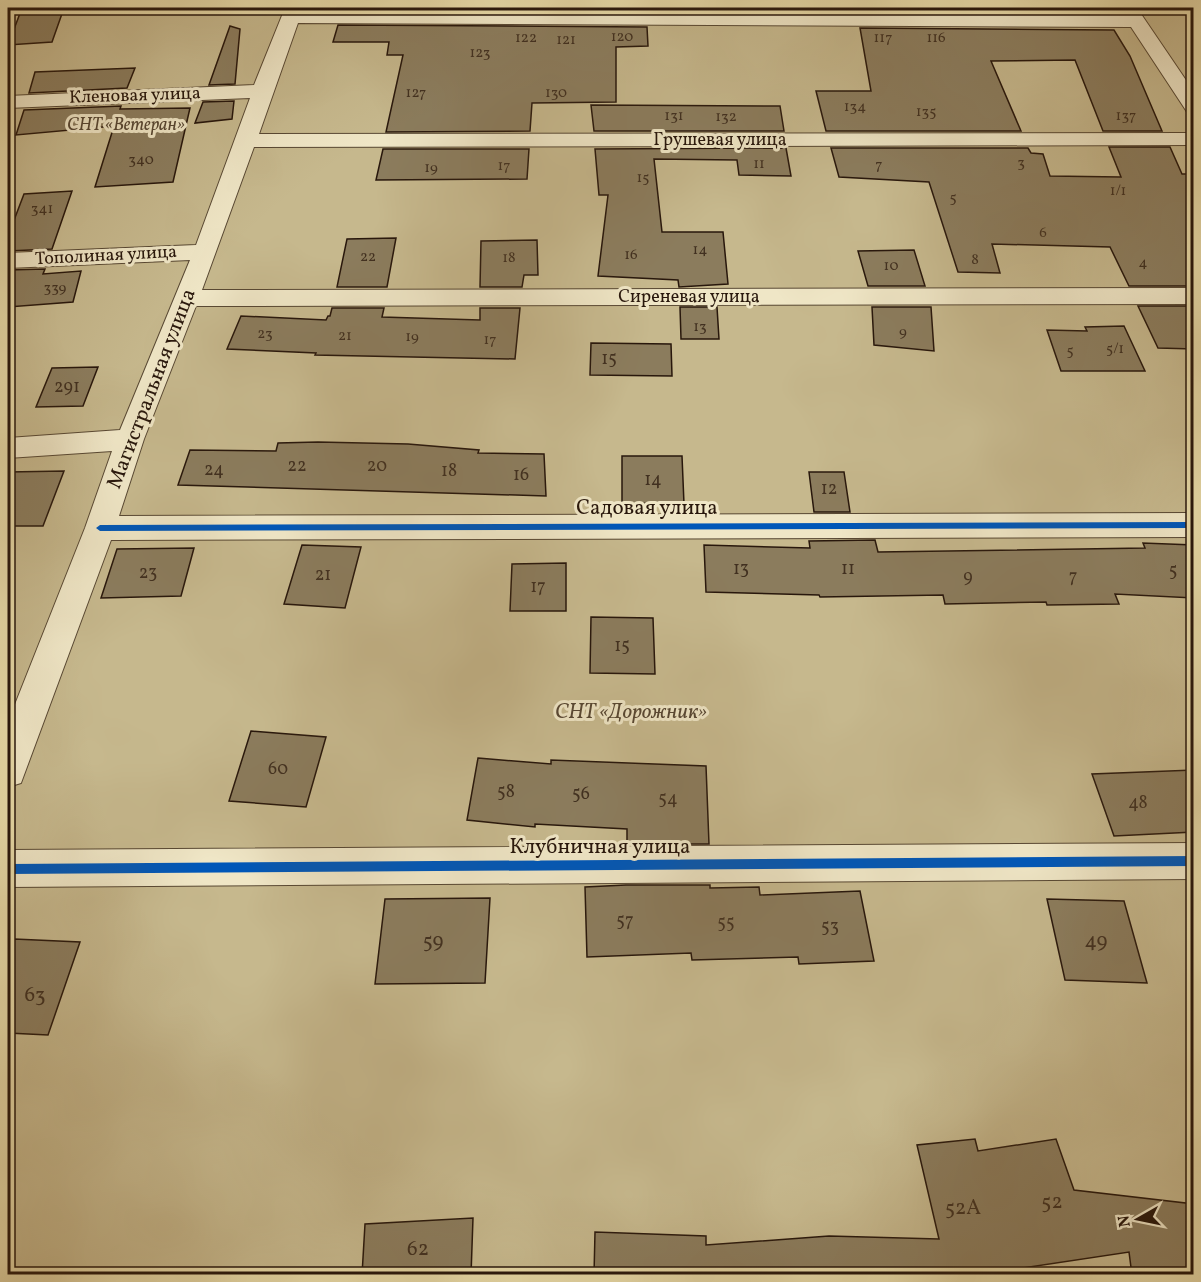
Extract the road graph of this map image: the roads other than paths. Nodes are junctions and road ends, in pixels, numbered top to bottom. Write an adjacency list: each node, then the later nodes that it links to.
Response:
1 (292, 12): 2 (street); 4 (street, Магистральная улица)
2 (1132, 14): 3 (street)
3 (1188, 89): 6 (street)
4 (262, 91): 5 (street, Кленовая улица); 8 (street, Магистральная улица)
5 (8, 102)
6 (1194, 108)
7 (1194, 139): 8 (street, Грушевая улица)
8 (246, 141): 9 (street, Магистральная улица)
9 (205, 252): 10 (street, Тополиная улица); 12 (street, Магистральная улица)
10 (8, 260)
11 (1194, 296): 12 (street, Сиреневая улица)
12 (185, 298): 13 (street, Магистральная улица)
13 (130, 439): 14 (street); 16 (street, Магистральная улица)
14 (8, 448)
15 (1194, 525): 16 (street, Садовая улица)
16 (100, 528): 17 (street, Магистральная улица)
17 (18, 711): 18 (street, Магистральная улица)
18 (8, 771)
19 (1194, 861): 20 (street, Клубничная улица)
20 (8, 869)

